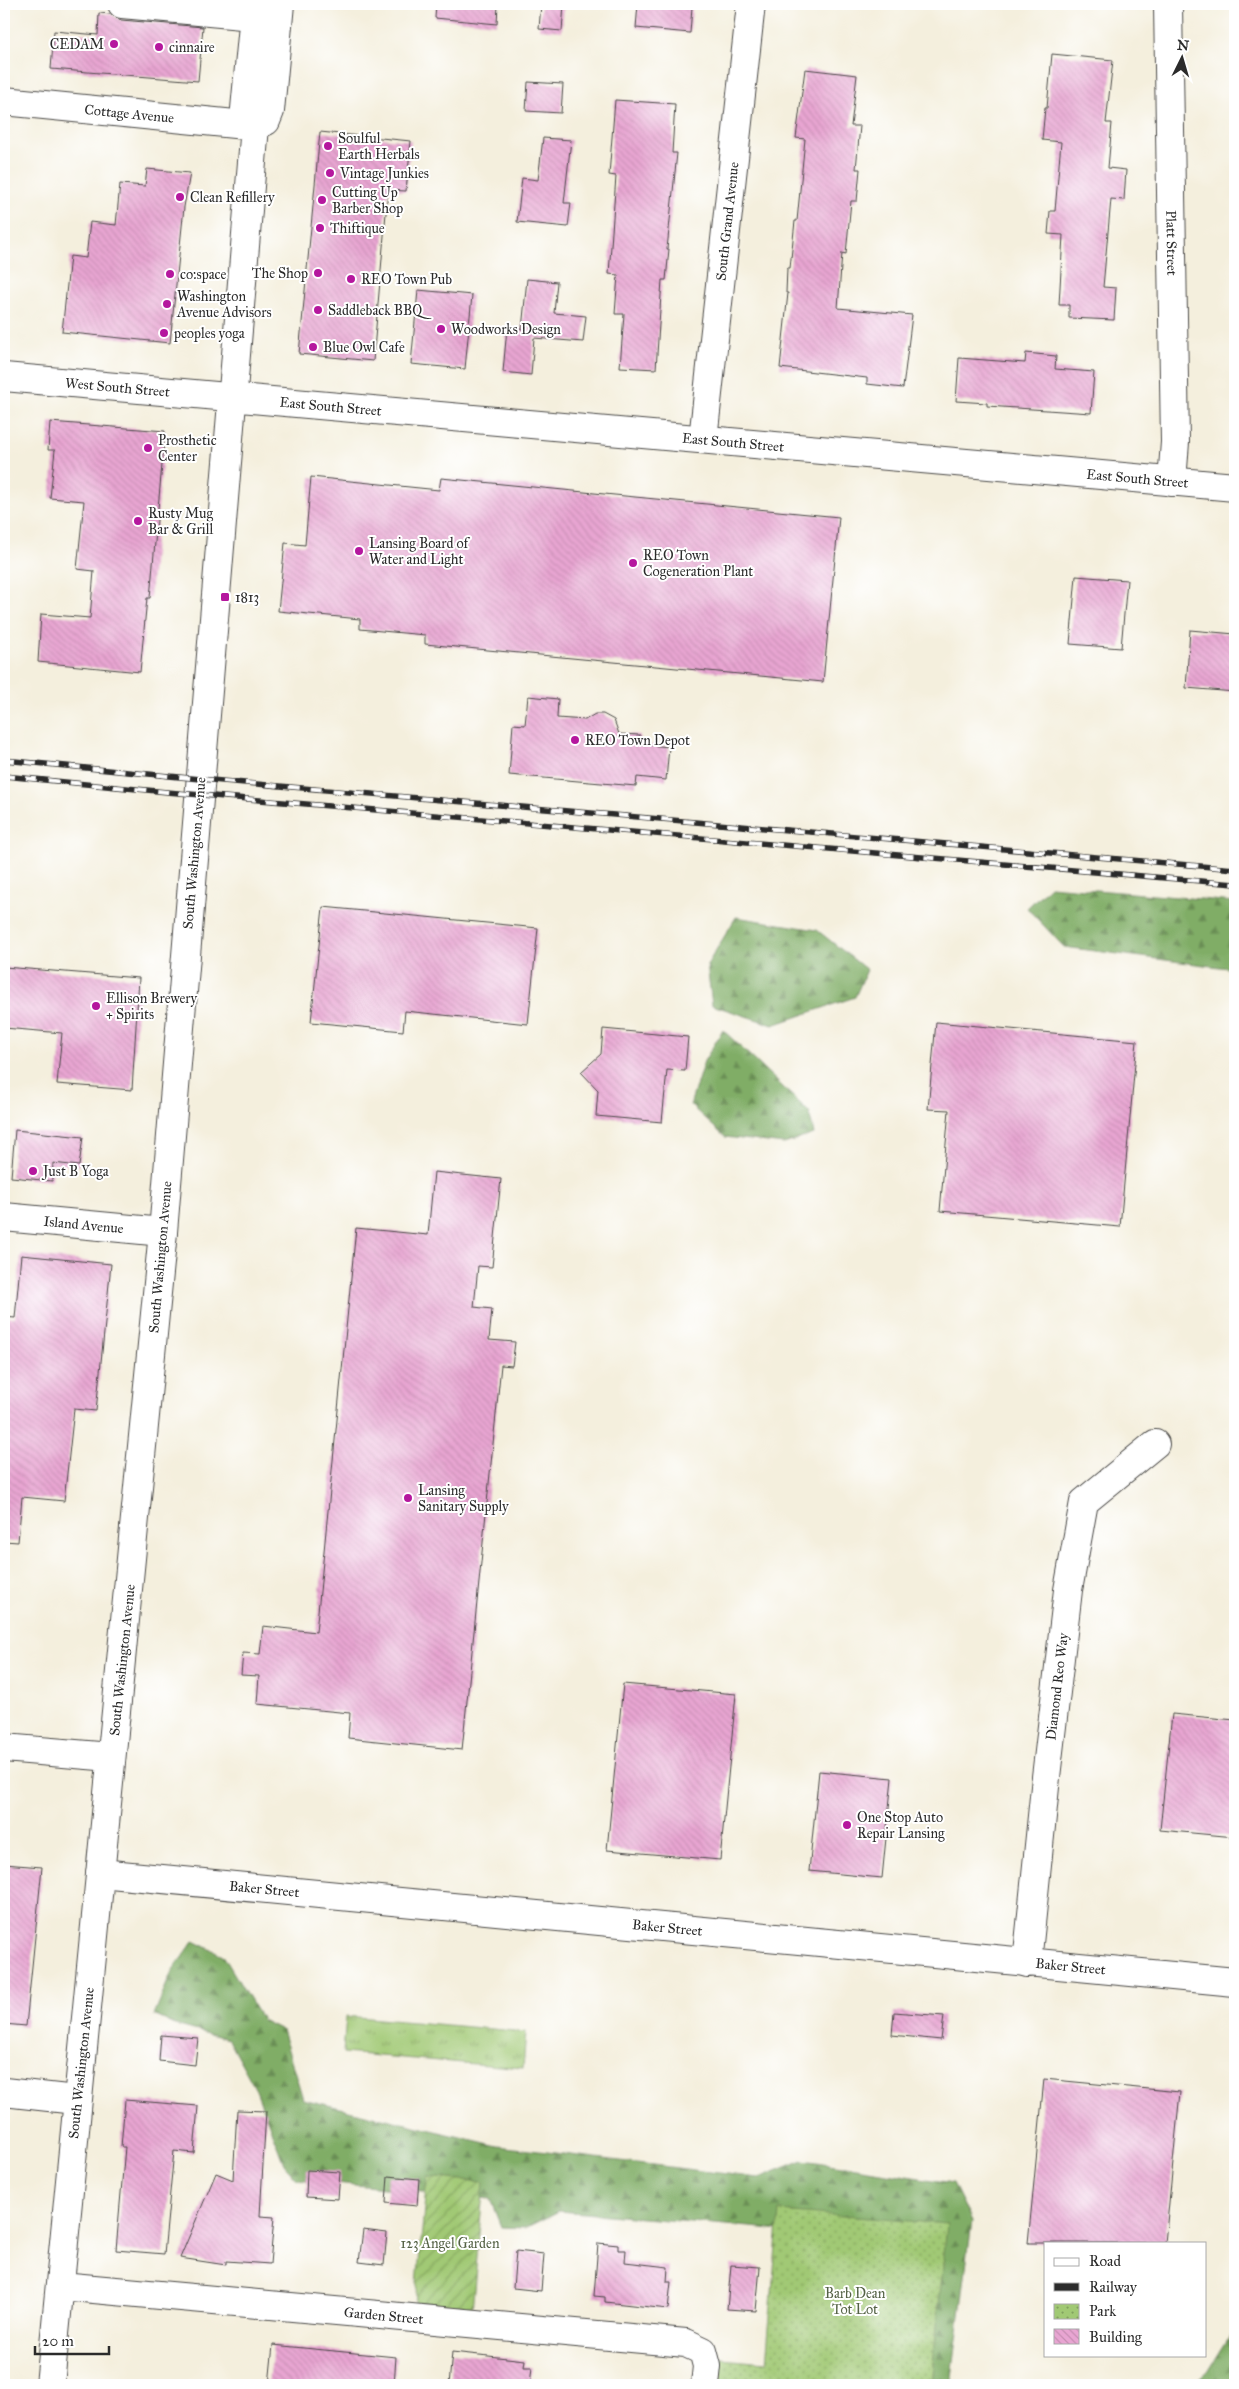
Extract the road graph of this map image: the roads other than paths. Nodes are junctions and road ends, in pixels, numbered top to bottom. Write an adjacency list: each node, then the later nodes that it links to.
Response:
1 (122, 4): 5 (street)
2 (280, 4): 7 (street)
3 (751, 4): 10 (street, South Grand Avenue)
4 (1168, 4): 11 (street, Platt Street)
5 (254, 10): 7 (street, South Washington Avenue)
6 (4, 101): 7 (street, Cottage Avenue)
7 (255, 126): 9 (street, South Washington Avenue)
8 (4, 377): 9 (street, West South Street)
9 (232, 398): 10 (street, East South Street); 14 (street, South Washington Avenue)
10 (704, 439): 11 (street, East South Street)
11 (1172, 482): 12 (street, East South Street)
12 (1235, 487)
13 (4, 1217): 14 (street, Island Avenue)
14 (163, 1232): 17 (street, South Washington Avenue)
15 (1155, 1444): 19 (street, Diamond Reo Way)
16 (4, 1748): 17 (street)
17 (112, 1757): 18 (street, South Washington Avenue)
18 (100, 1872): 19 (street, Baker Street); 22 (street, South Washington Avenue)
19 (1027, 1963): 20 (street, Baker Street)
20 (1235, 1982)
21 (4, 2092): 22 (street)
22 (76, 2100): 23 (street, South Washington Avenue)
23 (61, 2286): 24 (street, South Washington Avenue); 25 (street, Garden Street)
24 (50, 2385)
25 (705, 2385)

